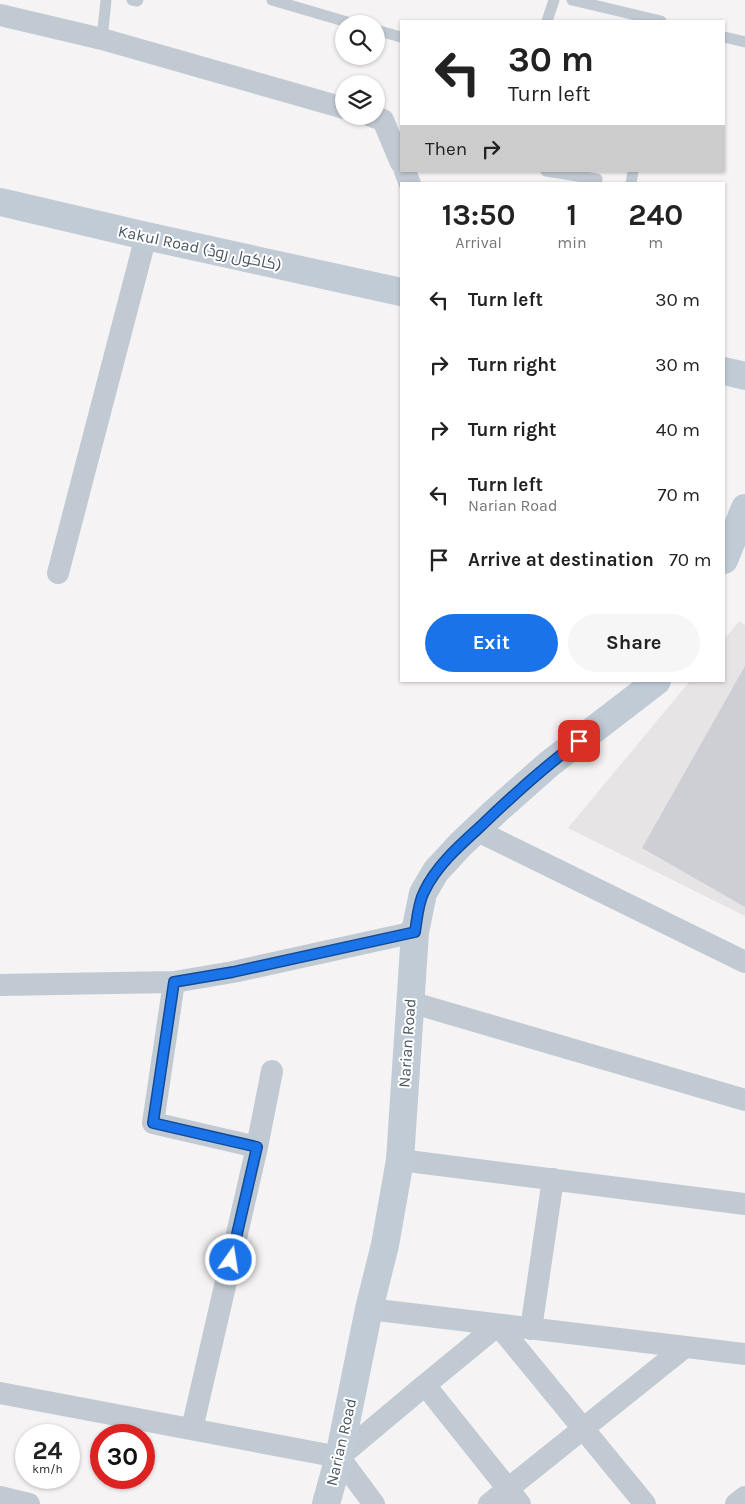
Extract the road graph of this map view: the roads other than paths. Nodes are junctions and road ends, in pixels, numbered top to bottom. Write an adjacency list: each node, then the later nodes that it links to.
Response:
1 (106, 0): 14 (lane)
2 (132, 0): 3 (lane)
3 (138, 0)
4 (272, 0): 8 (lane)
5 (554, 0): 9 (lane)
6 (572, 0): 10 (lane)
7 (0, 15): 14 (street)
8 (335, 18)
9 (548, 20)
10 (655, 20)
11 (385, 33): 13 (lane)
12 (725, 36): 15 (lane)
13 (400, 37)
14 (102, 39): 16 (street)
15 (745, 42)
16 (335, 105)
17 (385, 123): 18 (street)
18 (400, 160)
19 (552, 172): 20 (lane)
20 (596, 182)
21 (0, 202): 22 (main road, Kakul Road (کاکول روڈ))
22 (146, 236): 23 (main road, Kakul Road (کاکول روڈ)); 28 (street)
23 (400, 292)
24 (725, 371): 25 (main road)
25 (745, 376)
26 (745, 508): 27 (main road)
27 (725, 558)
28 (58, 573)
29 (656, 682): 30 (main road, Narian Road)
30 (476, 830): 31 (main road, Narian Road); 32 (street)
31 (415, 932): 33 (street); 35 (main road, Narian Road)
32 (745, 962)
33 (174, 982): 34 (street); 38 (street)
34 (0, 985)
35 (410, 1002): 37 (street); 39 (main road, Narian Road)
36 (272, 1071): 38 (street)
37 (745, 1100)
38 (257, 1147): 50 (street)
39 (400, 1160): 40 (street); 42 (main road, Narian Road)
40 (553, 1179): 41 (street); 44 (street)
41 (745, 1204)
42 (369, 1310): 43 (street); 51 (main road, Narian Road)
43 (498, 1325): 44 (street); 47 (street); 49 (street)
44 (531, 1329): 45 (street)
45 (685, 1347): 46 (street); 49 (street)
46 (745, 1354)
47 (425, 1385): 51 (street); 52 (street)
48 (0, 1393): 50 (street)
49 (583, 1428): 52 (street); 59 (street)
50 (192, 1429): 51 (street)
51 (339, 1457): 56 (main road, Narian Road); 57 (street)
52 (514, 1496): 58 (street)
53 (0, 1498): 55 (street)
54 (745, 1498): 60 (street)
55 (29, 1504)
56 (326, 1504)
57 (374, 1504)
58 (489, 1504)
59 (645, 1504)
60 (736, 1504)

